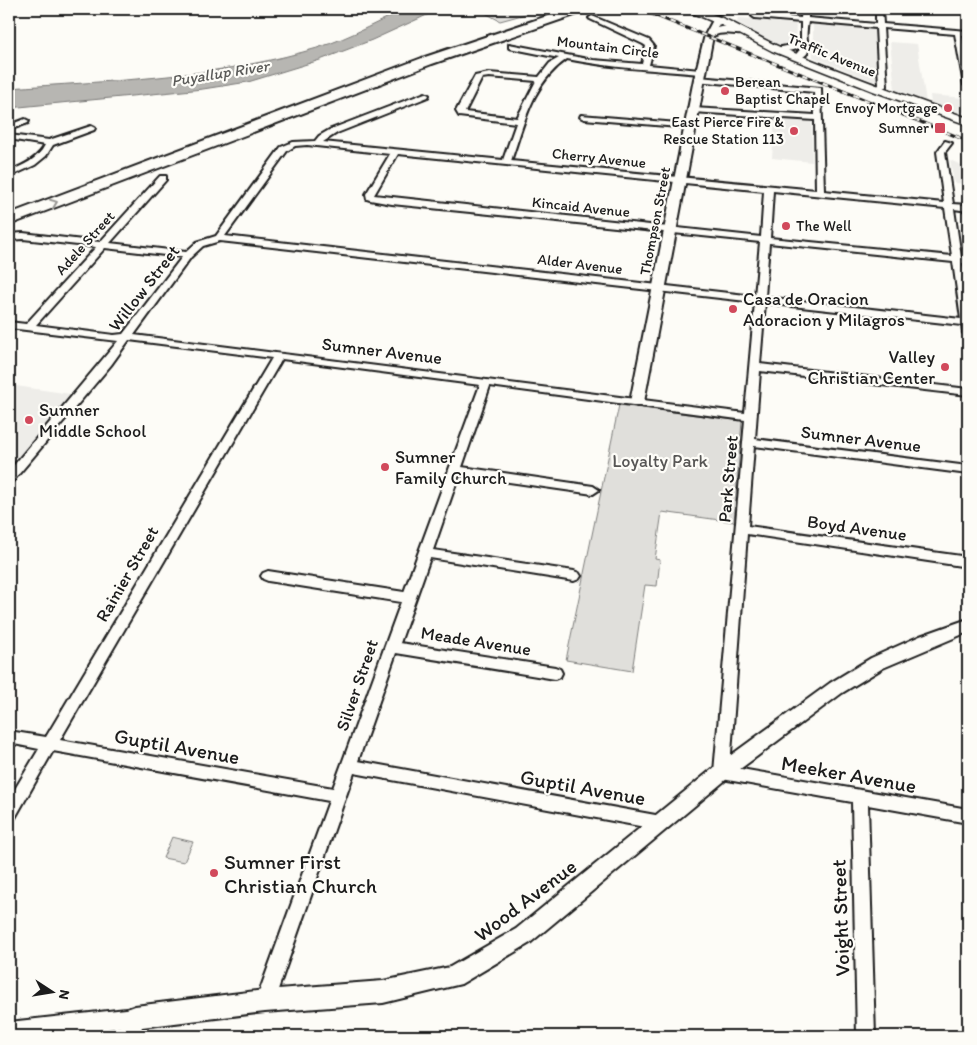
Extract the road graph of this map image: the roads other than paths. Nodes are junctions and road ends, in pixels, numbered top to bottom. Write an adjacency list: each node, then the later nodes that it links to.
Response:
1 (560, 9): 50 (highway)
2 (579, 9): 52 (highway, one-way to 2)
3 (688, 9): 9 (main road, Traffic Avenue)
4 (694, 9): 9 (highway)
5 (727, 9): 9 (highway)
6 (734, 9): 9 (highway)
7 (805, 9): 12 (street)
8 (879, 9): 13 (street)
9 (719, 14): 14 (main road, Traffic Avenue); 17 (street, Thompson Street)
10 (755, 16): 12 (street)
11 (592, 18): 23 (street)
12 (804, 20): 13 (street); 18 (street)
13 (880, 26): 15 (street); 27 (street)
14 (742, 32): 17 (street); 20 (main road, Traffic Avenue)
15 (958, 32): 16 (street); 26 (street)
16 (968, 33)
17 (709, 35): 24 (street, Thompson Street)
18 (804, 44): 20 (street); 22 (street)
19 (512, 46): 21 (street, Mountain Circle)
20 (776, 49): 22 (main road, Traffic Avenue)
21 (565, 57): 23 (street, Mountain Circle); 25 (street)
22 (797, 58): 27 (main road, Traffic Avenue)
23 (645, 67): 24 (street, Mountain Circle)
24 (700, 75): 29 (street, Thompson Street); 31 (street, Mountain Circle)
25 (540, 79): 32 (street); 32 (street)
26 (968, 85)
27 (877, 89): 34 (main road, Traffic Avenue)
28 (425, 96): 41 (street)
29 (693, 110): 31 (street); 35 (street, Thompson Street)
30 (584, 117): 35 (street)
31 (818, 118): 48 (street)
32 (522, 121): 43 (street)
33 (25, 122): 36 (street)
34 (968, 122)
35 (690, 126): 46 (street, Thompson Street)
36 (9, 128)
37 (91, 128): 39 (street)
38 (9, 137): 39 (street)
39 (50, 143): 44 (street)
40 (948, 143): 49 (street)
41 (317, 144): 42 (street, Cherry Avenue); 55 (street)
42 (395, 152): 43 (street, Cherry Avenue); 53 (street, Kincaid Avenue)
43 (506, 163): 46 (street, Cherry Avenue)
44 (10, 173)
45 (163, 178): 57 (street, Adele Street)
46 (679, 180): 47 (street, Cherry Avenue); 53 (street, Thompson Street)
47 (769, 189): 48 (street, Cherry Avenue); 56 (street, Park Street)
48 (820, 194): 49 (street, Cherry Avenue)
49 (948, 206): 51 (street, Cherry Avenue); 59 (street)
50 (9, 208)
51 (968, 208)
52 (9, 220)
53 (669, 230): 56 (street, Kincaid Avenue); 61 (street, Thompson Street)
54 (9, 237): 57 (street)
55 (219, 238): 58 (street, Willow Street); 61 (street, Alder Avenue)
56 (765, 240): 59 (street, Kincaid Avenue); 62 (street, Park Street)
57 (104, 245): 58 (street); 65 (street, Adele Street)
58 (188, 255): 66 (street, Willow Street)
59 (956, 260): 60 (street, Kincaid Avenue); 64 (street)
60 (968, 261)
61 (658, 288): 62 (street, Alder Avenue); 71 (street, Thompson Street)
62 (760, 300): 64 (street, Alder Avenue); 68 (street, Park Street)
63 (9, 325): 65 (street, Sumner Avenue)
64 (968, 326)
65 (29, 327): 66 (street, Sumner Avenue)
66 (127, 336): 67 (street, Sumner Avenue); 76 (street, Willow Street)
67 (279, 356): 69 (street, Sumner Avenue); 88 (street, Rainier Street)
68 (755, 367): 70 (street); 72 (street, Park Street)
69 (486, 383): 71 (street, Sumner Avenue); 74 (street, Silver Street)
70 (968, 392)
71 (637, 402): 72 (street, Sumner Avenue)
72 (751, 417): 73 (street, Park Street)
73 (748, 442): 75 (street, Sumner Avenue); 78 (street, Park Street)
74 (454, 470): 77 (street); 79 (street, Silver Street)
75 (968, 470)
76 (9, 478)
77 (593, 490)
78 (742, 529): 80 (street, Boyd Avenue); 90 (street, Park Street)
79 (424, 553): 82 (street); 83 (street, Silver Street)
80 (968, 562)
81 (268, 576): 83 (street)
82 (574, 576)
83 (408, 598): 85 (street, Silver Street)
84 (968, 624): 90 (street, Wood Avenue)
85 (390, 647): 86 (street, Meade Avenue); 89 (street, Silver Street)
86 (555, 673)
87 (9, 737): 88 (street, Guptil Avenue)
88 (49, 744): 91 (street, Guptil Avenue); 93 (street, Rainier Street)
89 (349, 766): 91 (street, Silver Street); 95 (street, Guptil Avenue)
90 (722, 772): 92 (street, Meeker Avenue); 95 (street, Wood Avenue)
91 (338, 796): 96 (street, Silver Street)
92 (860, 798): 94 (street, Meeker Avenue); 99 (street, Voight Street)
93 (9, 813)
94 (968, 816)
95 (661, 823): 96 (street, Wood Avenue)
96 (265, 1001): 97 (street, Wood Avenue)
97 (131, 1027): 98 (street, Wood Avenue)
98 (9, 1032)
99 (866, 1036)

